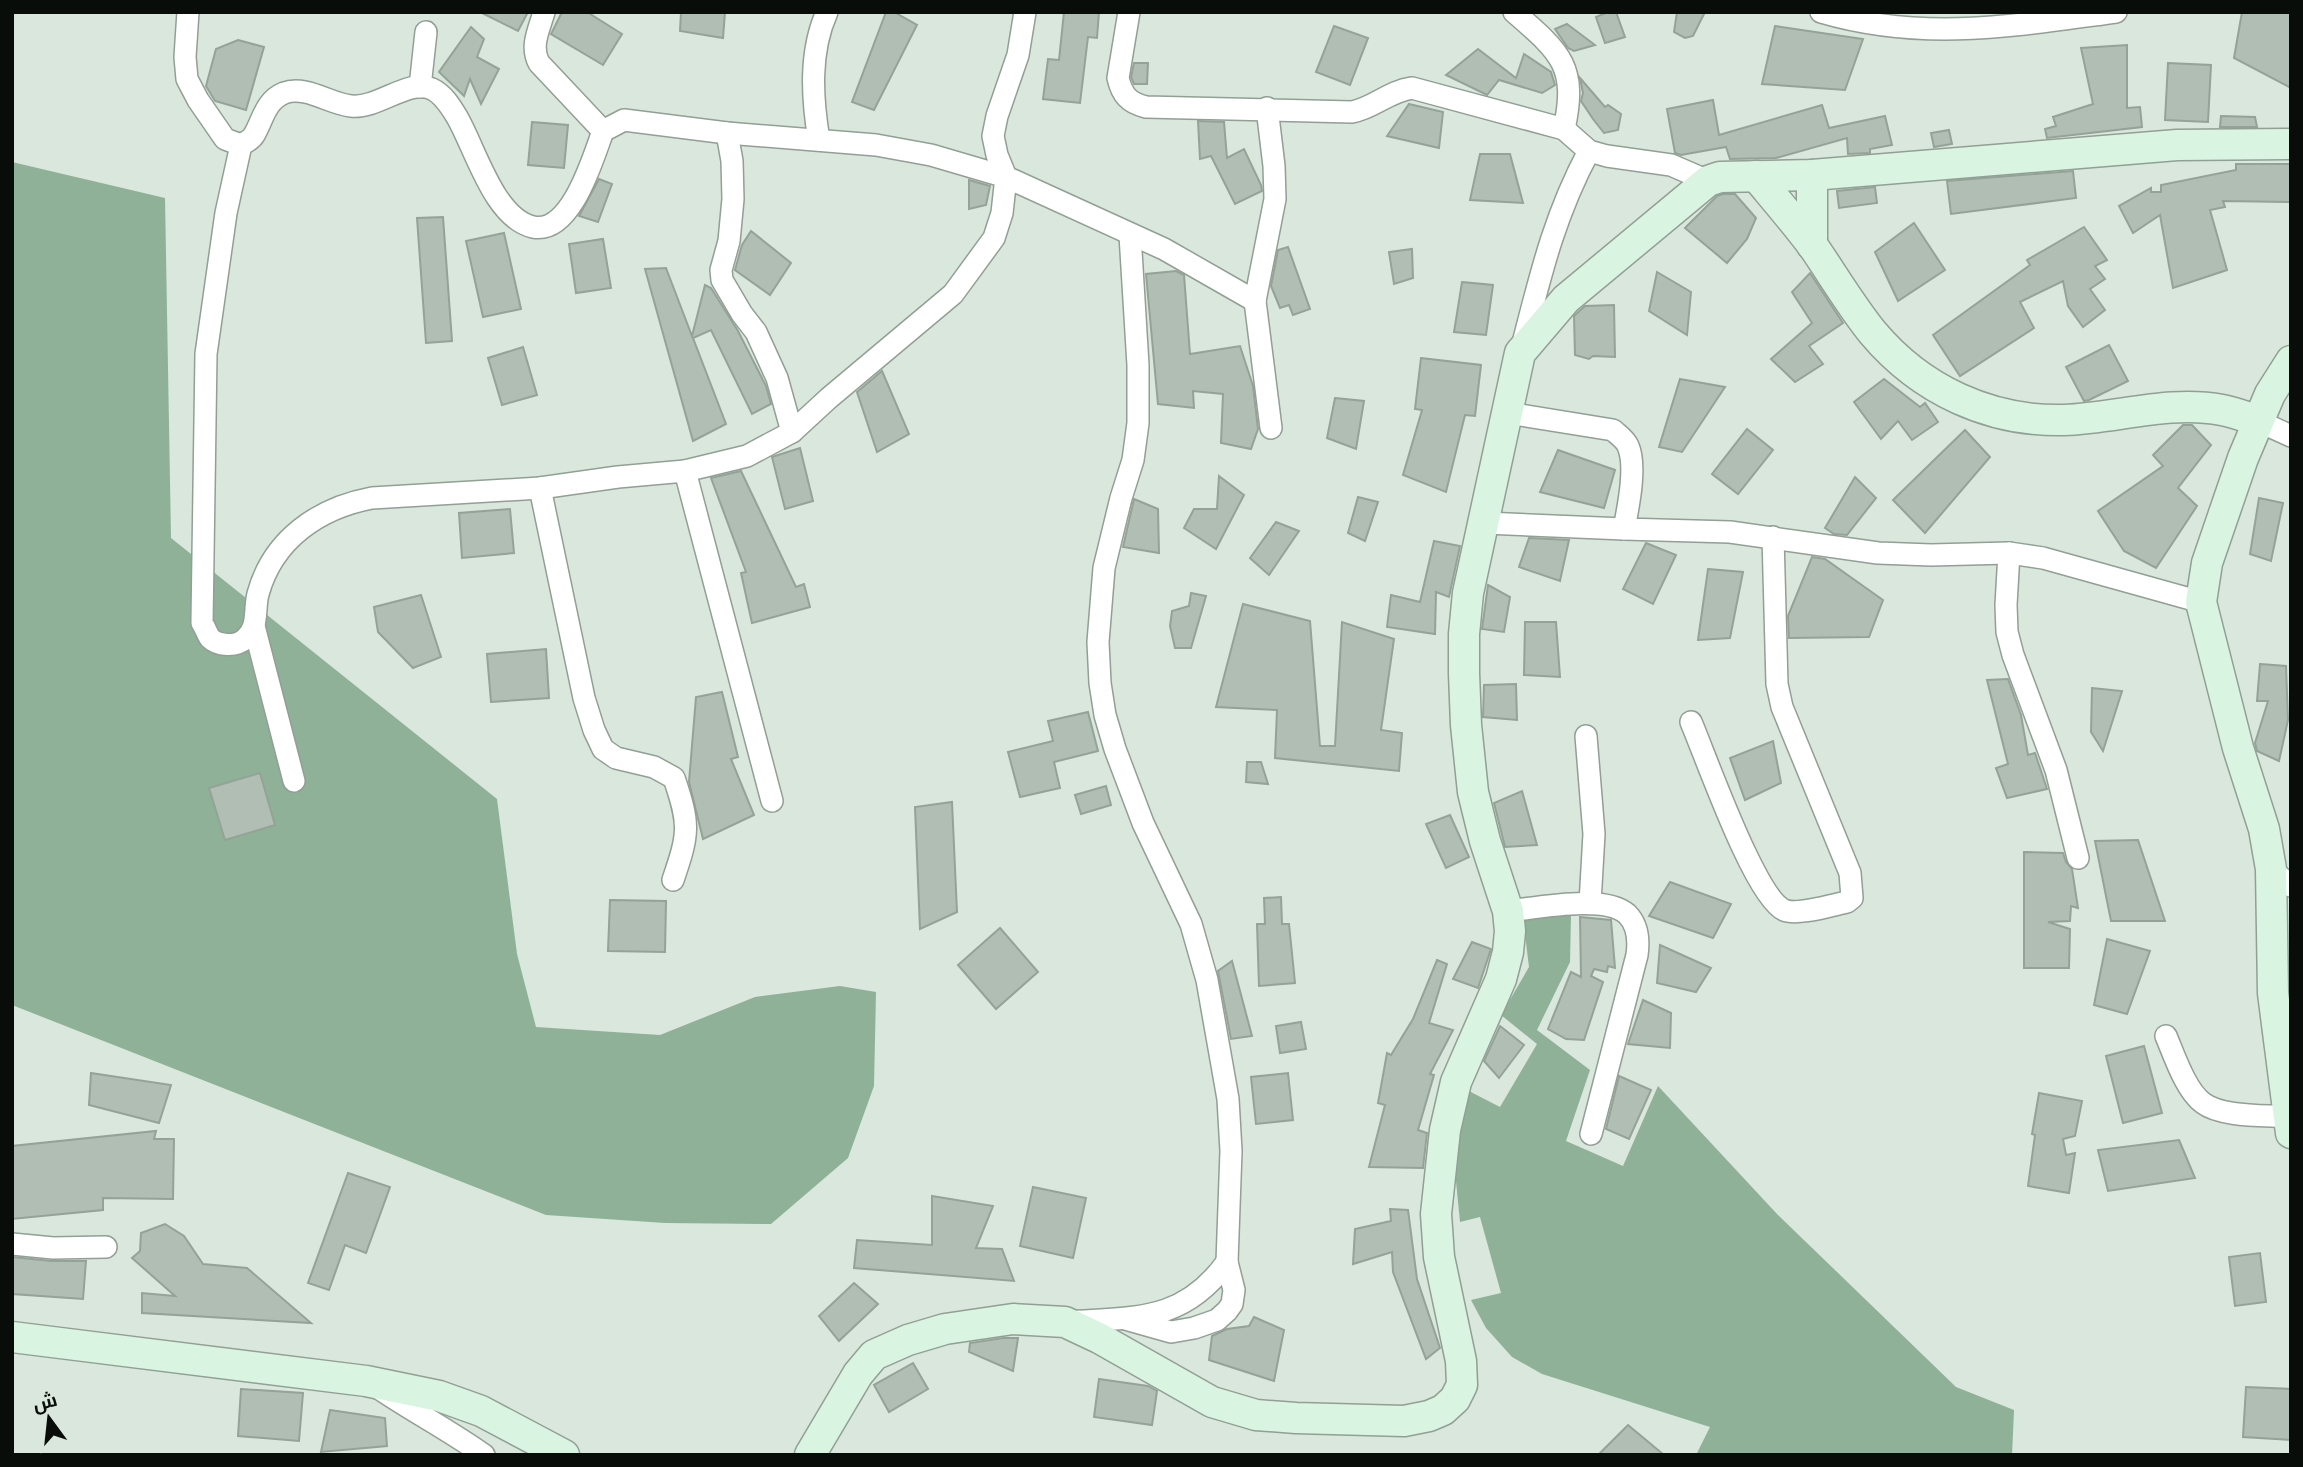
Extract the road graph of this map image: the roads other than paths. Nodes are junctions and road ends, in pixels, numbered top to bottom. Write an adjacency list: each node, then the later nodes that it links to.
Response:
1 (188, 12): 17 (street)
2 (544, 12): 13 (street)
3 (827, 12): 15 (street)
4 (1025, 12): 21 (street)
5 (1129, 12): 11 (street)
6 (1514, 12): 12 (street)
7 (1821, 12): 8 (street)
8 (2116, 12)
9 (426, 32): 10 (street)
10 (420, 86): 13 (street); 17 (street)
11 (1267, 108): 12 (street); 25 (street)
12 (1564, 129): 18 (street)
13 (603, 131): 14 (street)
14 (727, 133): 15 (street); 31 (street)
15 (819, 140): 21 (street)
16 (2291, 144): 19 (street)
17 (241, 145): 40 (street)
18 (1589, 151): 22 (street); 26 (street)
19 (1812, 175): 20 (street); 24 (street)
20 (1756, 176): 22 (street); 24 (street)
21 (1006, 177): 23 (street); 31 (street)
22 (1707, 181): 26 (street)
23 (1130, 235): 25 (street); 55 (street)
24 (1812, 245): 29 (street)
25 (1255, 301): 30 (street)
26 (1520, 353): 28 (street)
27 (2291, 361): 29 (street)
28 (1508, 413): 35 (street); 36 (street)
29 (2258, 421): 32 (street); 39 (street)
30 (1271, 428)
31 (792, 432): 33 (street)
32 (2291, 436)
33 (685, 471): 34 (street); 44 (street)
34 (540, 488): 40 (street); 47 (street)
35 (1485, 523): 36 (street); 49 (street)
36 (1624, 529): 37 (street)
37 (1773, 537): 38 (street); 41 (street)
38 (2009, 553): 39 (street); 45 (street)
39 (2201, 602): 46 (street)
40 (254, 626): 43 (street)
41 (1691, 722)
42 (1586, 736): 48 (street)
43 (294, 781)
44 (772, 801)
45 (2078, 858)
46 (2281, 878): 51 (street)
47 (673, 880)
48 (1590, 903): 49 (street); 52 (street)
49 (1508, 911): 57 (street)
50 (2166, 1036): 51 (street)
51 (2290, 1125)
52 (1591, 1134)
53 (12, 1244): 54 (street)
54 (106, 1247)
55 (1227, 1262): 56 (street); 56 (street)
56 (1125, 1319): 57 (street)
57 (1065, 1322): 62 (street)
58 (12, 1337): 59 (street)
59 (366, 1381): 60 (street); 61 (street)
60 (484, 1455)
61 (564, 1455)
62 (810, 1455)

